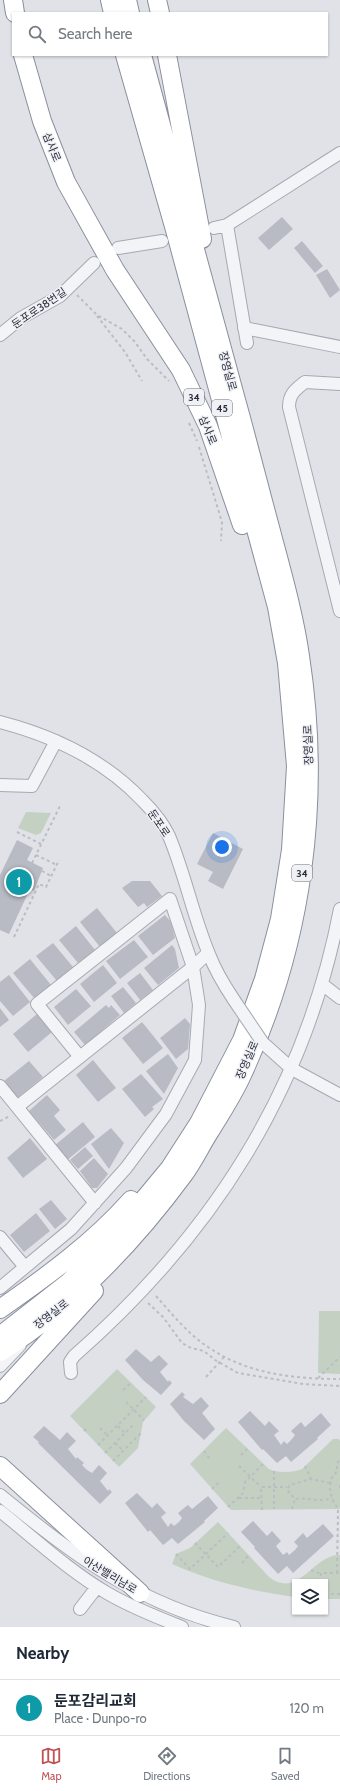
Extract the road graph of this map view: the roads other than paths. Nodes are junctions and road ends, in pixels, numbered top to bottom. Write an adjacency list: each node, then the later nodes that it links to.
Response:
1 (13, 0): 5 (highway)
2 (110, 0): 6 (highway)
3 (126, 0): 7 (highway)
4 (157, 0): 8 (highway)
5 (15, 12)
6 (113, 12)
7 (130, 12)
8 (160, 12)
9 (24, 56): 28 (highway, 삼사로 / 34)
10 (125, 56): 28 (highway, 장영실로 / 45)
11 (142, 56): 19 (highway, 장영실로)
12 (167, 56): 19 (highway, 34)
13 (340, 153): 14 (street)
14 (227, 226): 15 (street); 20 (street)
15 (214, 228)
16 (162, 242): 17 (street)
17 (118, 248)
18 (94, 263): 21 (street, 둔포로38번길)
19 (209, 301): 41 (highway, 장영실로 / 34)
20 (244, 328): 22 (street); 23 (street)
21 (0, 335)
22 (246, 343)
23 (340, 347)
24 (340, 384): 25 (street)
25 (340, 611)
26 (0, 722): 27 (street, 둔포로)
27 (56, 741): 29 (street); 31 (street, 둔포로)
28 (296, 766): 40 (highway, 장영실로 / 34)
29 (0, 785)
30 (340, 908): 33 (street)
31 (208, 953): 32 (street); 36 (street, 둔포로, bridge)
32 (194, 967): 35 (street); 35 (street); 42 (street)
33 (322, 984): 34 (street); 36 (street)
34 (340, 998)
35 (80, 1057): 39 (street)
36 (292, 1069): 38 (street, 둔포로); 51 (street)
37 (0, 1086): 39 (street)
38 (340, 1095)
39 (17, 1108): 42 (street)
40 (199, 1123): 46 (highway); 48 (highway, 장영실로 / 34)
41 (184, 1174): 47 (highway, 장영실로 / 34); 52 (highway)
42 (95, 1203): 44 (street)
43 (0, 1237): 44 (street)
44 (25, 1267): 45 (street)
45 (0, 1288)
46 (0, 1309)
47 (37, 1326): 49 (highway, 장영실로 / 34); 50 (street)
48 (0, 1336)
49 (0, 1352)
50 (0, 1366)
51 (71, 1373)
52 (0, 1394)
53 (0, 1466): 57 (highway)
54 (0, 1495): 57 (street, 아산밸리남로)
55 (0, 1511): 56 (street, 아산밸리남로)
56 (97, 1586): 58 (street); 59 (street, 아산밸리남로)
57 (140, 1593): 60 (street, 아산밸리남로)
58 (80, 1609)
59 (182, 1627)
60 (234, 1627)

